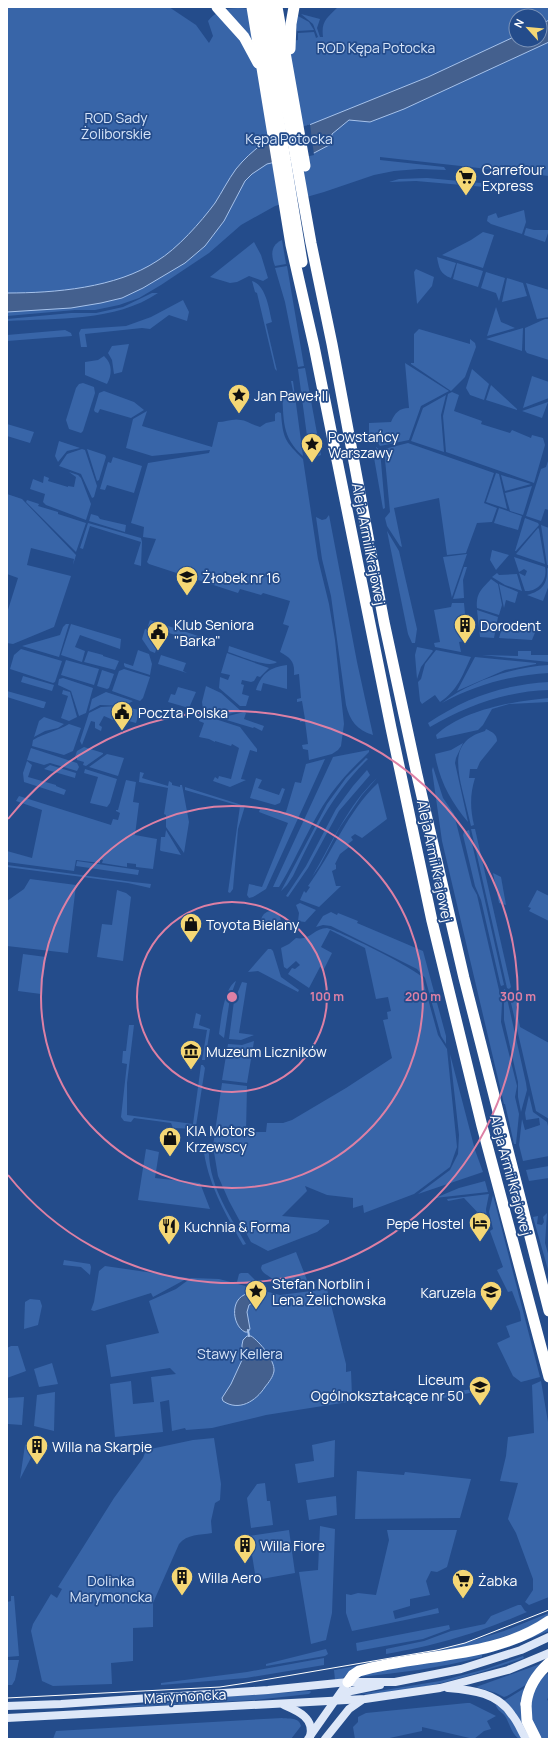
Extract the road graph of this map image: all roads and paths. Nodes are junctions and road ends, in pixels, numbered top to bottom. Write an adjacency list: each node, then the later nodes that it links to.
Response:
1 (217, 7): 8 (highway)
2 (252, 7): 7 (highway)
3 (260, 7): 7 (highway)
4 (269, 7): 7 (highway)
5 (278, 7): 7 (highway)
6 (294, 7): 7 (highway)
7 (272, 26): 8 (highway); 9 (highway); 9 (highway)
8 (263, 74): 9 (highway)
9 (283, 113): 10 (highway, Aleja Armii Krajowej); 11 (highway, Aleja Armii Krajowej)
10 (549, 1311)
11 (548, 1374): 12 (highway, Aleja Armii Krajowej)
12 (549, 1386)
13 (549, 1620): 17 (highway)
14 (549, 1637): 18 (main road)
15 (549, 1653): 20 (main road)
16 (549, 1663): 30 (highway, bridge)
17 (348, 1682): 18 (main road, Marymoncka); 19 (main road, Marymoncka); 22 (main road)
18 (395, 1682): 22 (main road)
19 (308, 1686): 23 (main road); 25 (main road, Marymoncka)
20 (440, 1688): 21 (main road, Marymoncka); 29 (main road)
21 (365, 1699): 22 (main road, Marymoncka); 28 (main road)
22 (337, 1700): 23 (main road, Marymoncka); 27 (main road)
23 (308, 1702): 24 (main road, Marymoncka)
24 (280, 1704): 26 (main road, Marymoncka); 27 (main road)
25 (7, 1706)
26 (7, 1718)
27 (309, 1738)
28 (325, 1739)
29 (526, 1739)
30 (536, 1739)

